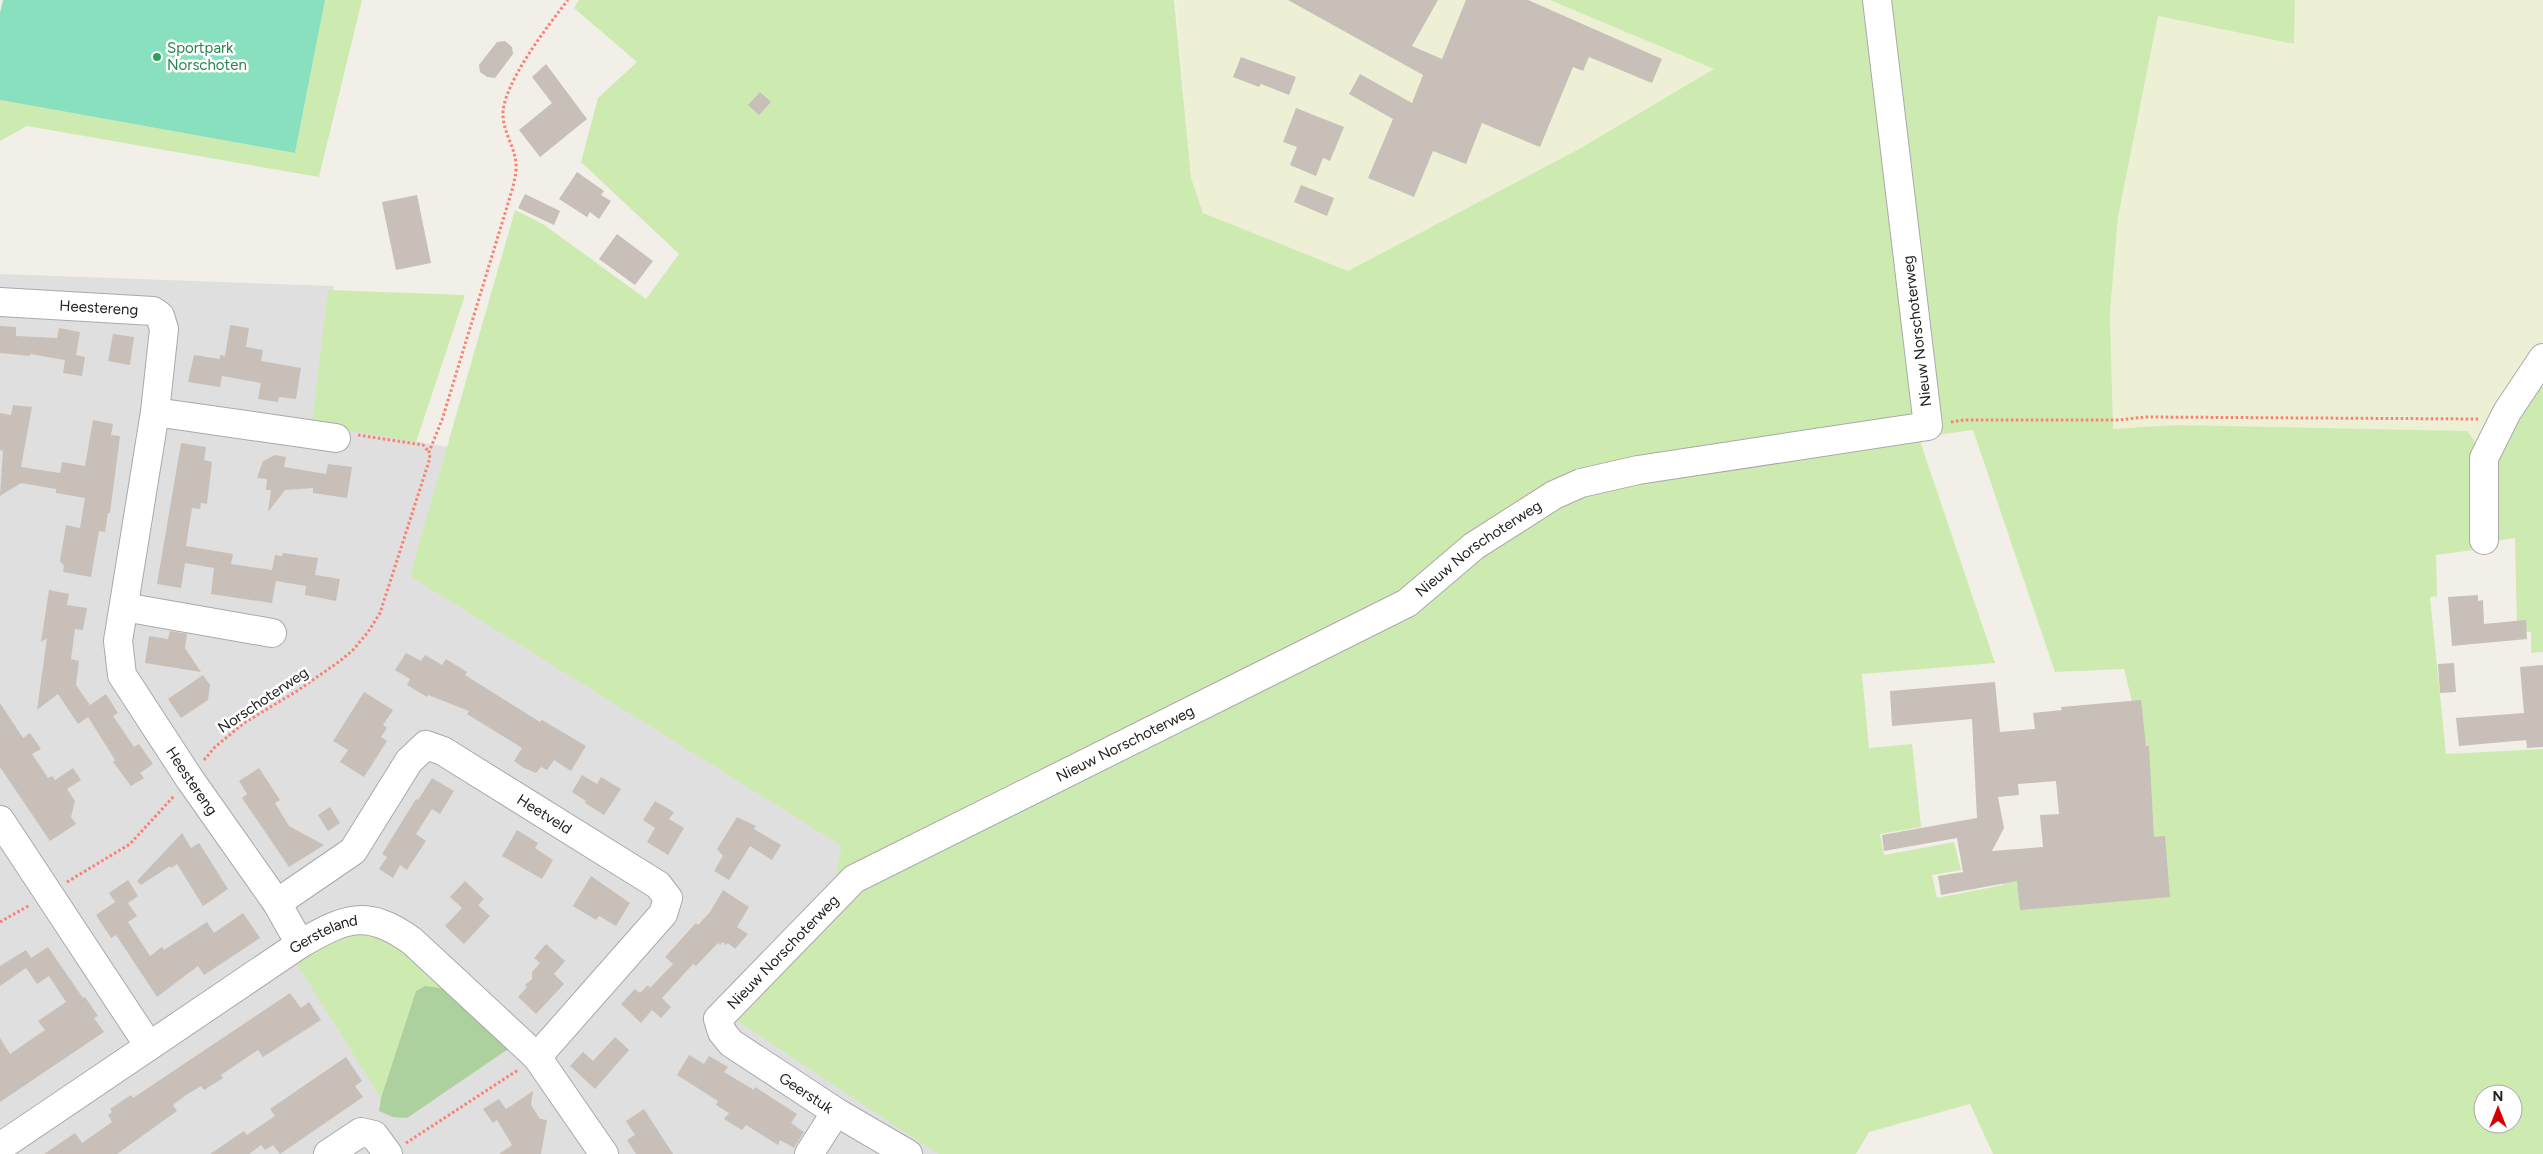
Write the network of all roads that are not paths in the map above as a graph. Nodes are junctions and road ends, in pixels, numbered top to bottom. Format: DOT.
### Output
graph roads {
  1 [pos="1877,0"];
  2 [pos="0,302"];
  3 [pos="2543,358"];
  4 [pos="155,412"];
  5 [pos="336,438"];
  6 [pos="2484,540"];
  7 [pos="124,607"];
  8 [pos="272,634"];
  9 [pos="0,820"];
  10 [pos="277,903"];
  11 [pos="300,944"];
  12 [pos="718,1019"];
  13 [pos="149,1046"];
  14 [pos="537,1057"];
  15 [pos="836,1112"];
  16 [pos="0,1147"];
  17 [pos="396,1149"];
  18 [pos="328,1154"];
  19 [pos="604,1154"];
  20 [pos="808,1154"];
  21 [pos="908,1154"];
  1 -- 12 [label="street, Nieuw Norschoterweg"];
  2 -- 4 [label="street, Heestereng"];
  3 -- 6 [label="street"];
  4 -- 5 [label="street"];
  4 -- 7 [label="street, Heestereng"];
  7 -- 8 [label="street"];
  7 -- 10 [label="street, Heestereng"];
  9 -- 13 [label="street"];
  10 -- 11 [label="street, Heestereng"];
  10 -- 14 [label="street, Heetveld"];
  11 -- 13 [label="street, Gersteland"];
  11 -- 14 [label="street, Gersteland"];
  12 -- 15 [label="street, Geerstuk"];
  13 -- 16 [label="street, Gersteland"];
  14 -- 19 [label="street, Gersteland"];
  15 -- 20 [label="street"];
  15 -- 21 [label="street, Geerstuk"];
  17 -- 18 [label="street"];
}
